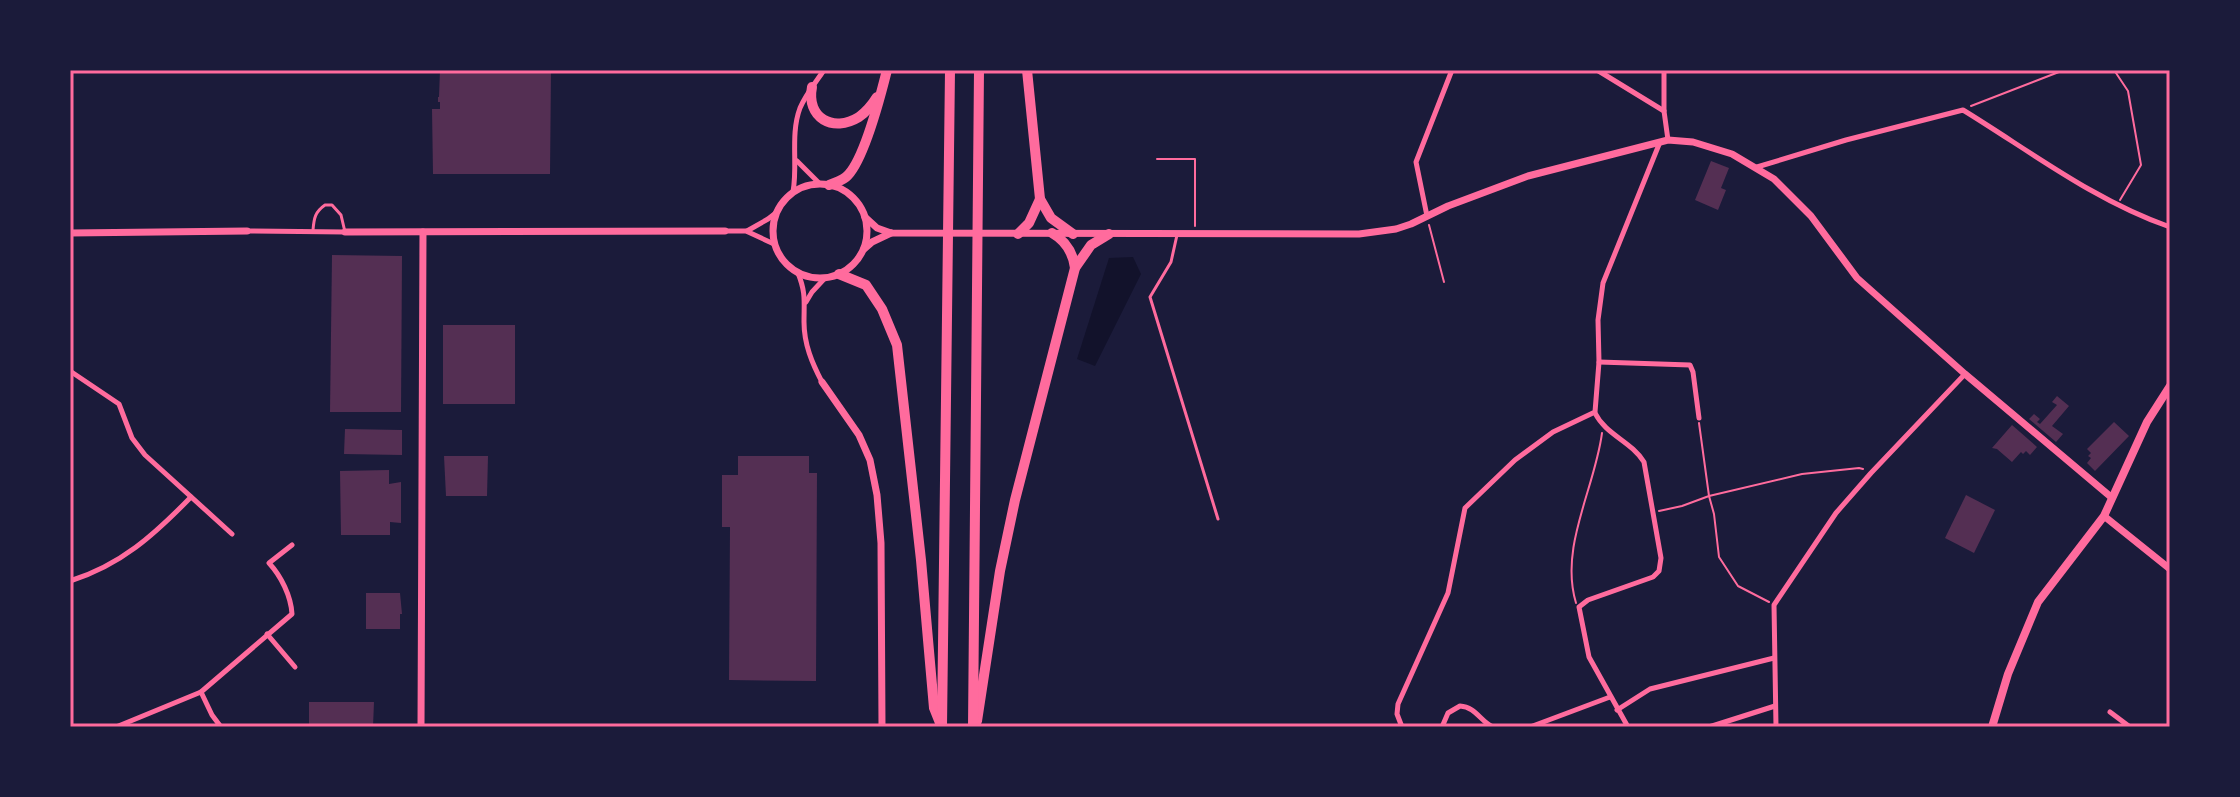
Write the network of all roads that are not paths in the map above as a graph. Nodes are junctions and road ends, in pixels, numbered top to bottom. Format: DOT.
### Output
graph roads {
  1 [pos="824,70"];
  2 [pos="887,70"];
  3 [pos="950,70"];
  4 [pos="979,70"];
  5 [pos="1027,70"];
  6 [pos="1452,70"];
  7 [pos="1597,70"];
  8 [pos="1664,70"];
  9 [pos="812,87"];
  10 [pos="881,93"];
  11 [pos="1664,111"];
  12 [pos="1664,141"];
  13 [pos="796,160"];
  14 [pos="1757,167"];
  15 [pos="825,184"];
  16 [pos="793,192"];
  17 [pos="1040,199"];
  18 [pos="777,212"];
  19 [pos="865,217"];
  20 [pos="1427,217"];
  21 [pos="2170,227"];
  22 [pos="247,231"];
  23 [pos="725,231"];
  24 [pos="746,231"];
  25 [pos="313,232"];
  26 [pos="345,232"];
  27 [pos="423,232"];
  28 [pos="70,233"];
  29 [pos="891,233"];
  30 [pos="1052,233"];
  31 [pos="1018,234"];
  32 [pos="1073,234"];
  33 [pos="1109,234"];
  34 [pos="1177,235"];
  35 [pos="774,244"];
  36 [pos="862,251"];
  37 [pos="1075,268"];
  38 [pos="798,273"];
  39 [pos="839,274"];
  40 [pos="825,278"];
  41 [pos="806,303"];
  42 [pos="1599,362"];
  43 [pos="70,371"];
  44 [pos="1965,374"];
  45 [pos="822,382"];
  46 [pos="2170,386"];
  47 [pos="1595,412"];
  48 [pos="1699,418"];
  49 [pos="191,497"];
  50 [pos="2111,497"];
  51 [pos="2104,516"];
  52 [pos="1218,519"];
  53 [pos="232,534"];
  54 [pos="292,545"];
  55 [pos="2170,569"];
  56 [pos="70,581"];
  57 [pos="267,634"];
  58 [pos="1774,658"];
  59 [pos="295,667"];
  60 [pos="201,692"];
  61 [pos="1610,697"];
  62 [pos="1775,706"];
  63 [pos="1617,710"];
  64 [pos="2110,712"];
  65 [pos="116,727"];
  66 [pos="221,727"];
  67 [pos="421,727"];
  68 [pos="882,727"];
  69 [pos="942,727"];
  70 [pos="974,727"];
  71 [pos="1402,727"];
  72 [pos="1442,727"];
  73 [pos="1493,727"];
  74 [pos="1530,727"];
  75 [pos="1628,727"];
  76 [pos="1709,727"];
  77 [pos="1776,727"];
  78 [pos="1992,727"];
  79 [pos="2130,727"];
  1 -- 9 [label="street"];
  2 -- 10 [label="highway"];
  3 -- 69 [label="highway"];
  4 -- 70 [label="highway"];
  5 -- 17 [label="highway"];
  6 -- 20 [label="street"];
  7 -- 11 [label="street"];
  8 -- 11 [label="street"];
  9 -- 10 [label="highway"];
  9 -- 13 [label="street"];
  10 -- 15 [label="highway"];
  11 -- 12 [label="street"];
  12 -- 14 [label="street"];
  12 -- 20 [label="street"];
  12 -- 42 [label="street"];
  13 -- 15 [label="street"];
  13 -- 16 [label="street"];
  14 -- 21 [label="street"];
  14 -- 44 [label="street"];
  15 -- 16 [label="street"];
  15 -- 19 [label="street"];
  16 -- 18 [label="street"];
  17 -- 31 [label="highway"];
  17 -- 32 [label="highway"];
  18 -- 24 [label="street"];
  18 -- 35 [label="street"];
  19 -- 29 [label="street"];
  19 -- 36 [label="street"];
  20 -- 34 [label="street"];
  22 -- 25 [label="street"];
  22 -- 28 [label="street"];
  23 -- 24 [label="street"];
  23 -- 27 [label="street"];
  24 -- 35 [label="street"];
  25 -- 26 [label="street"];
  25 -- 26 [label="lane"];
  26 -- 27 [label="street"];
  27 -- 67 [label="street"];
  29 -- 31 [label="street"];
  29 -- 36 [label="street"];
  30 -- 31 [label="street"];
  30 -- 32 [label="street"];
  30 -- 37 [label="highway"];
  32 -- 33 [label="street"];
  33 -- 34 [label="street"];
  33 -- 37 [label="highway"];
  34 -- 52 [label="lane"];
  35 -- 38 [label="street"];
  36 -- 39 [label="street"];
  37 -- 70 [label="highway"];
  38 -- 40 [label="street"];
  38 -- 41 [label="street"];
  39 -- 40 [label="street"];
  39 -- 69 [label="highway"];
  40 -- 41 [label="street"];
  41 -- 45 [label="street"];
  42 -- 47 [label="street"];
  42 -- 48 [label="street"];
  43 -- 49 [label="street"];
  44 -- 50 [label="street"];
  44 -- 58 [label="street"];
  45 -- 68 [label="street"];
  46 -- 50 [label="main road"];
  47 -- 61 [label="street"];
  47 -- 71 [label="street"];
  49 -- 53 [label="street"];
  49 -- 56 [label="street"];
  50 -- 51 [label="main road"];
  51 -- 55 [label="street"];
  51 -- 78 [label="main road"];
  54 -- 57 [label="street"];
  57 -- 59 [label="street"];
  57 -- 60 [label="street"];
  58 -- 62 [label="street"];
  58 -- 63 [label="street"];
  60 -- 65 [label="street"];
  60 -- 66 [label="street"];
  61 -- 63 [label="street"];
  61 -- 74 [label="street"];
  62 -- 76 [label="street"];
  62 -- 77 [label="street"];
  63 -- 75 [label="street"];
  64 -- 79 [label="street"];
  72 -- 73 [label="street"];
}
